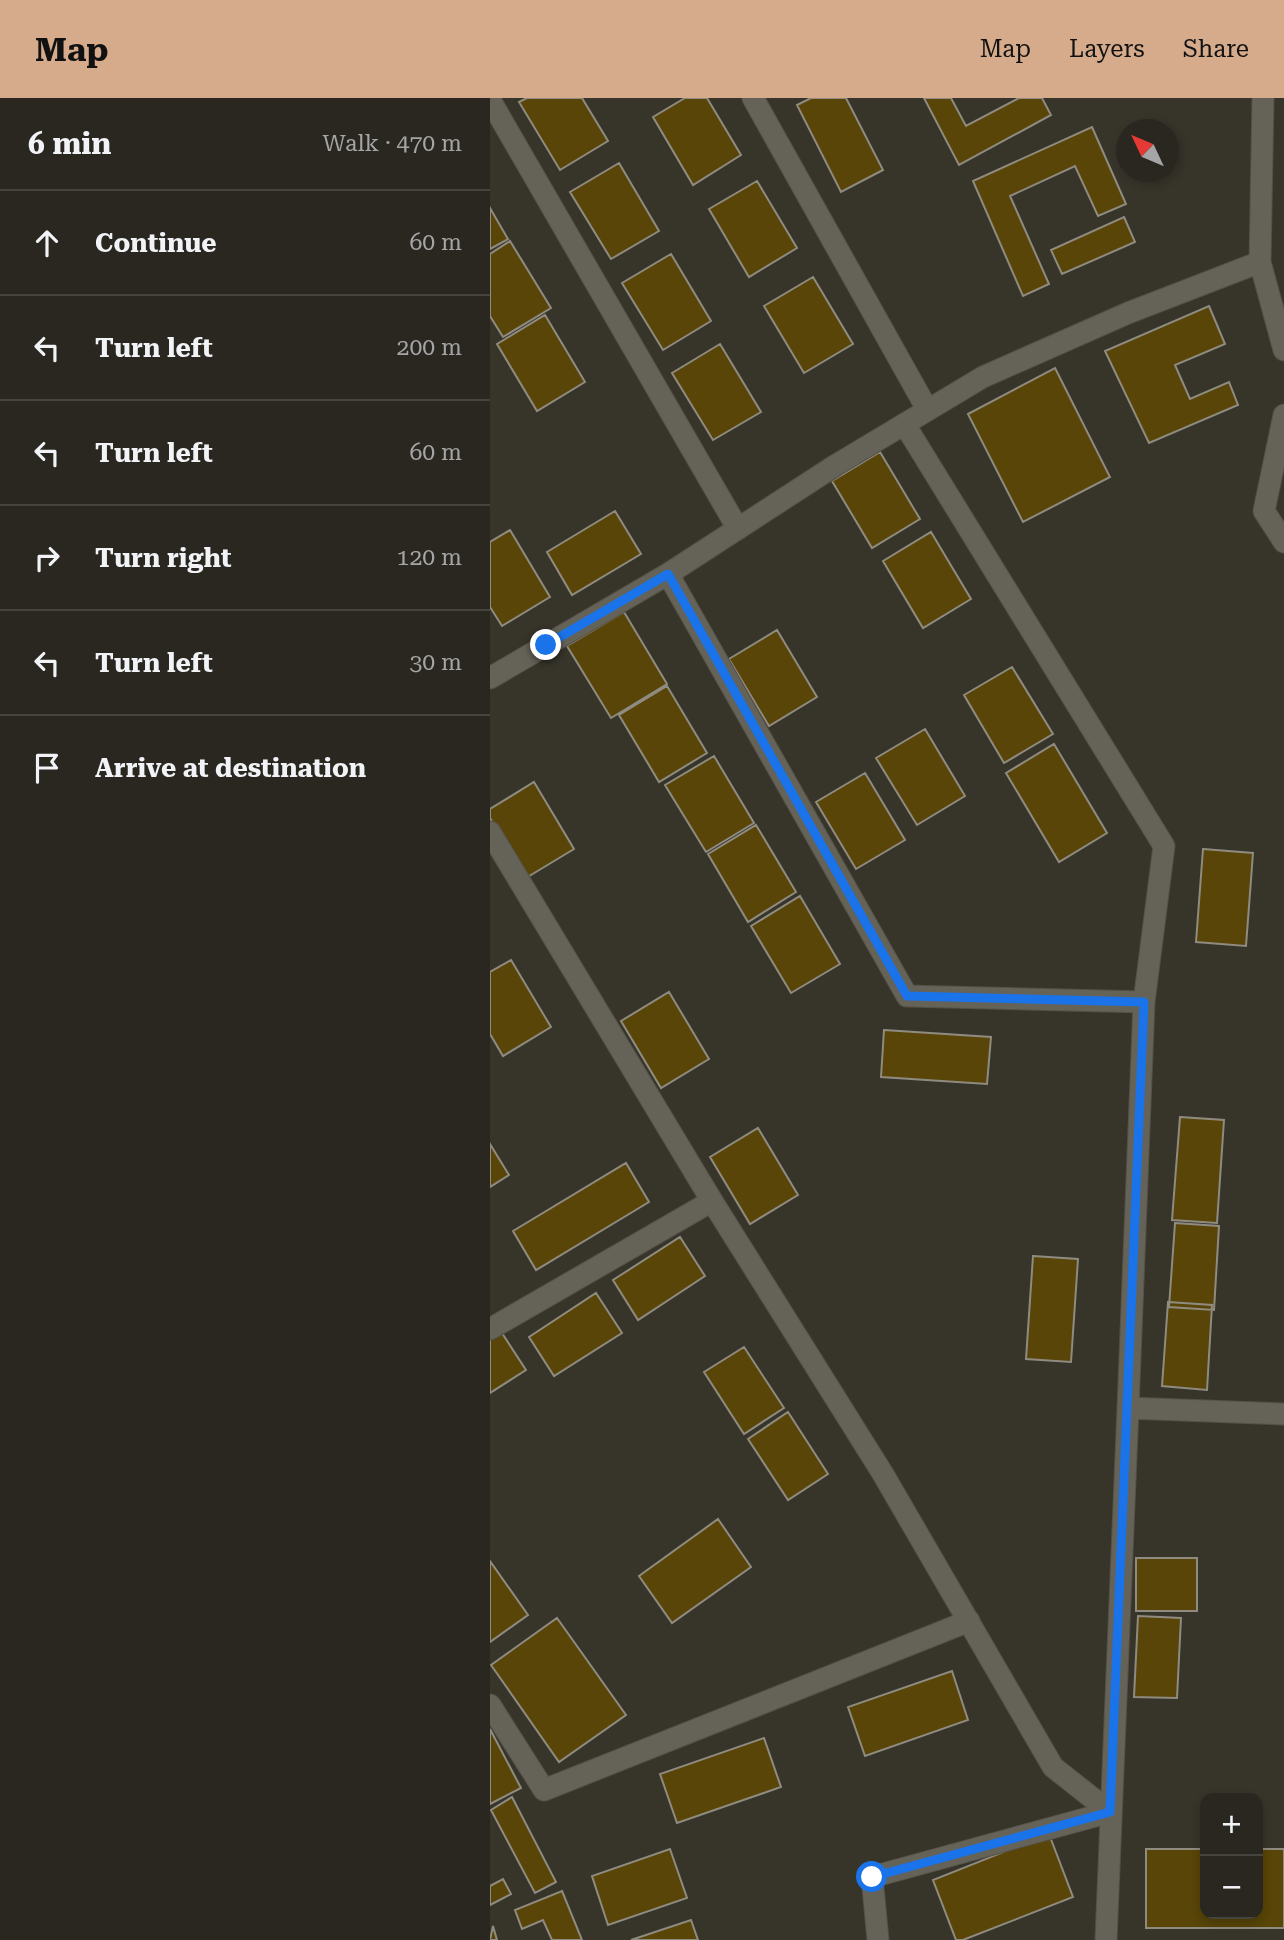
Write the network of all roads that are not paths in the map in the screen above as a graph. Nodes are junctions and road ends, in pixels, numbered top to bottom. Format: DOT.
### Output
graph roads {
  1 [pos="753,98"];
  2 [pos="1263,98"];
  3 [pos="490,100"];
  4 [pos="1260,262"];
  5 [pos="1284,350"];
  6 [pos="927,409"];
  7 [pos="1284,415"];
  8 [pos="905,425"];
  9 [pos="737,529"];
  10 [pos="1284,542"];
  11 [pos="668,574"];
  12 [pos="490,678"];
  13 [pos="490,832"];
  14 [pos="1144,1002"];
  15 [pos="712,1201"];
  16 [pos="490,1329"];
  17 [pos="1128,1408"];
  18 [pos="1284,1414"];
  19 [pos="969,1621"];
  20 [pos="490,1705"];
  21 [pos="1110,1812"];
  22 [pos="878,1940"];
  23 [pos="1106,1940"];
  1 -- 6 [label="street"];
  2 -- 4 [label="street"];
  3 -- 9 [label="street"];
  4 -- 5 [label="street"];
  4 -- 6 [label="street"];
  6 -- 8 [label="street"];
  7 -- 10 [label="street"];
  8 -- 9 [label="street"];
  8 -- 14 [label="street"];
  9 -- 11 [label="street"];
  11 -- 12 [label="street"];
  11 -- 14 [label="street"];
  13 -- 15 [label="street"];
  14 -- 17 [label="street"];
  15 -- 16 [label="street"];
  15 -- 19 [label="street"];
  17 -- 18 [label="street"];
  17 -- 21 [label="street"];
  19 -- 20 [label="street"];
  19 -- 21 [label="street"];
  21 -- 22 [label="street"];
  21 -- 23 [label="street"];
}
